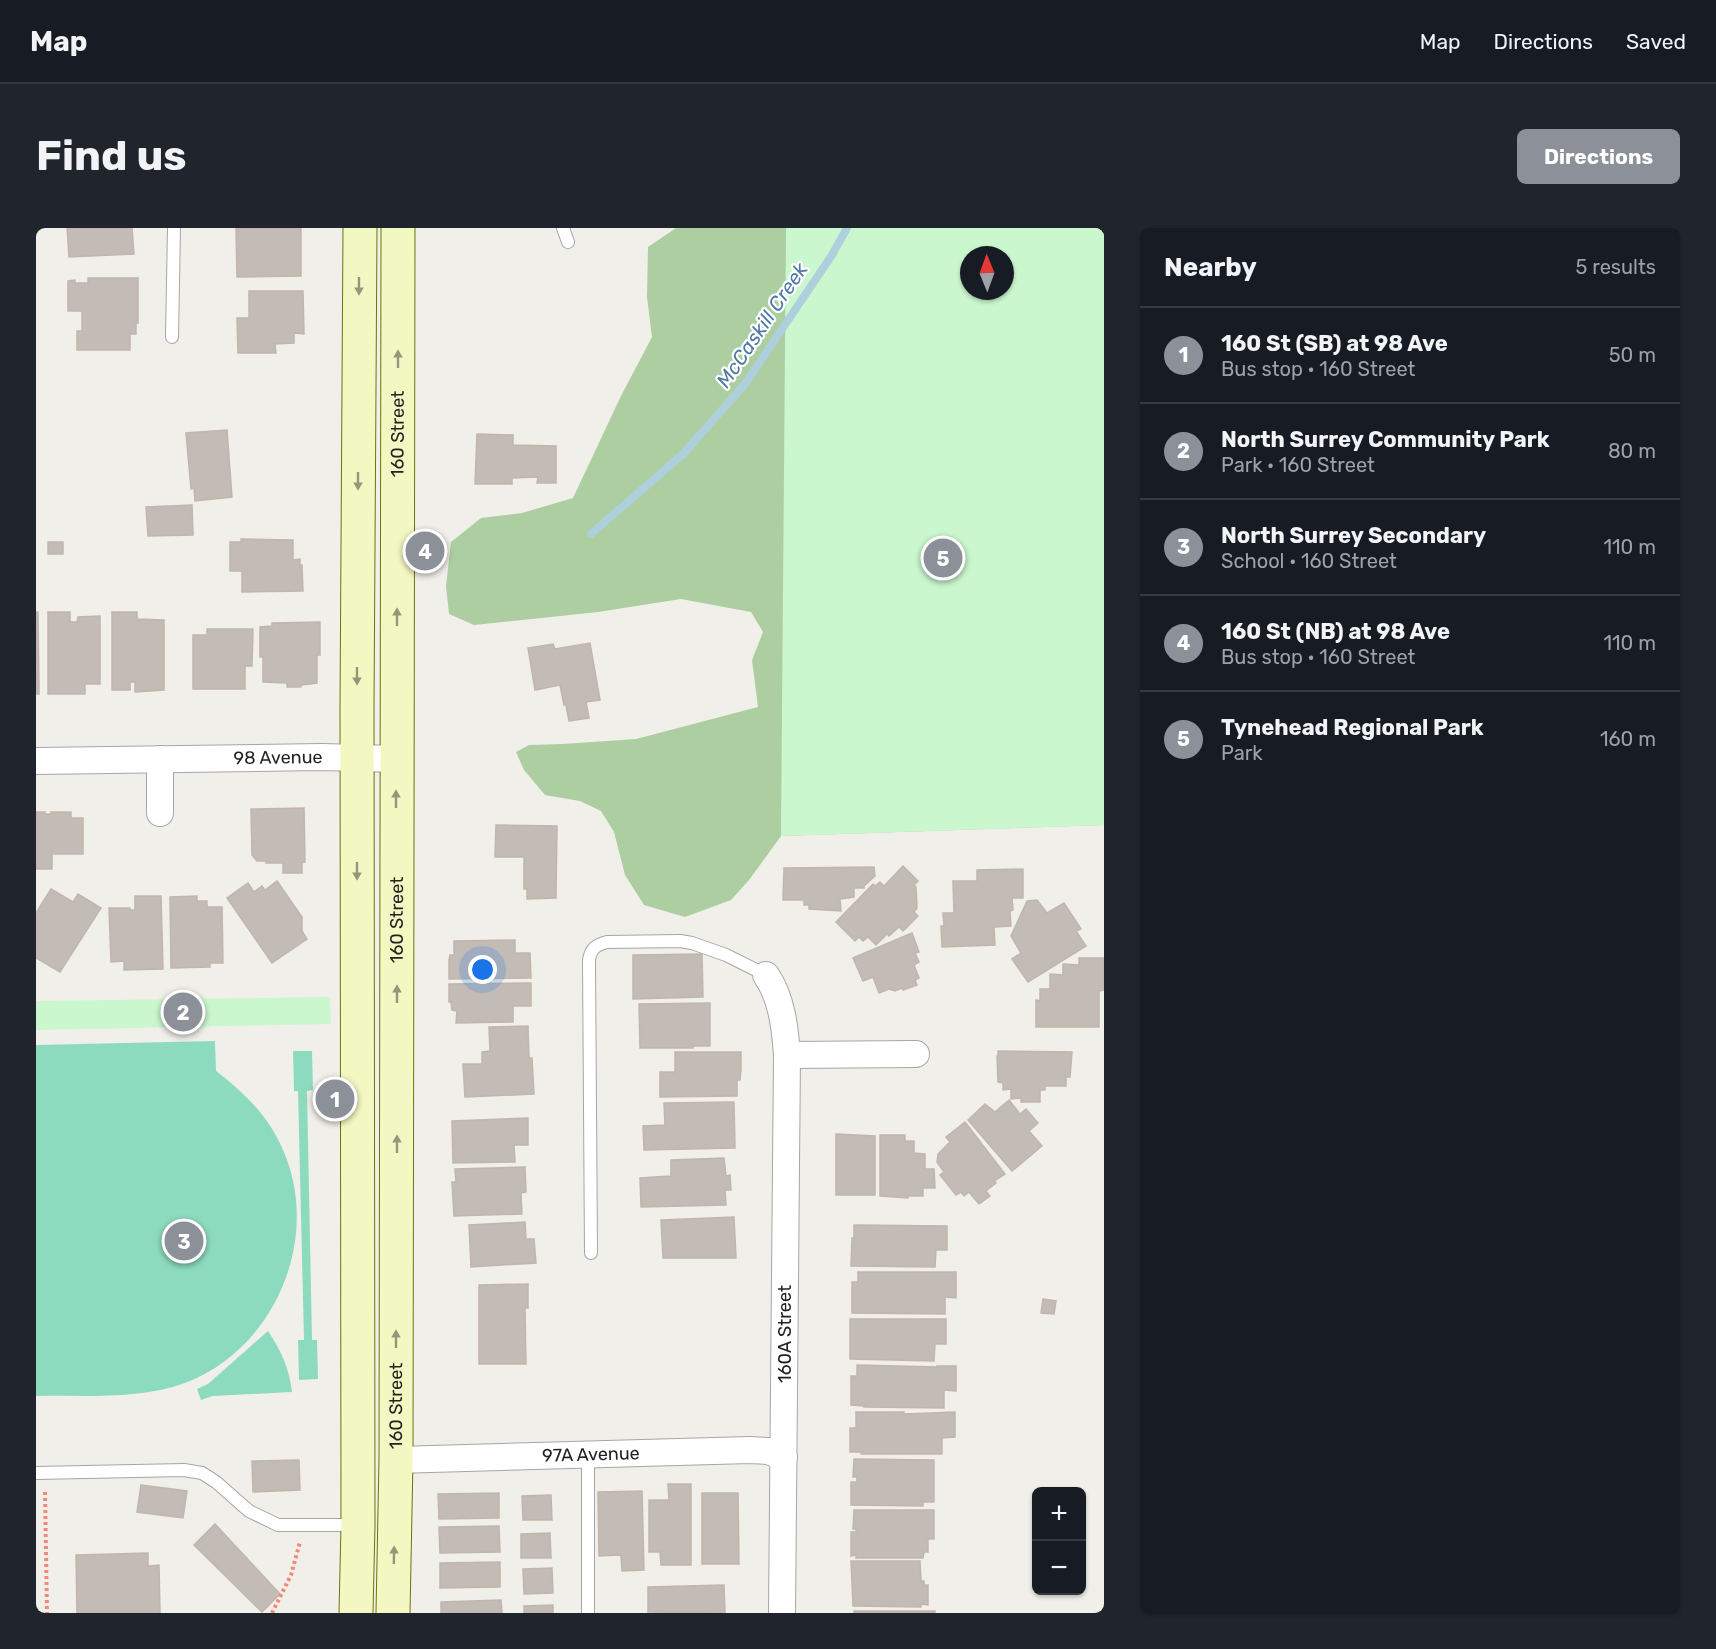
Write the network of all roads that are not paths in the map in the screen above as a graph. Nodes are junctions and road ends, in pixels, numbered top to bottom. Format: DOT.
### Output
graph roads {
  1 [pos="174,228"];
  2 [pos="360,228"];
  3 [pos="398,228"];
  4 [pos="563,228"];
  5 [pos="568,242"];
  6 [pos="172,337"];
  7 [pos="357,758"];
  8 [pos="160,759"];
  9 [pos="396,759"];
  10 [pos="36,761"];
  11 [pos="160,813"];
  12 [pos="766,975"];
  13 [pos="916,1054"];
  14 [pos="787,1055"];
  15 [pos="591,1253"];
  16 [pos="588,1453"];
  17 [pos="784,1457"];
  18 [pos="396,1460"];
  19 [pos="41,1473"];
  20 [pos="358,1525"];
  21 [pos="356,1613"];
  22 [pos="393,1613"];
  23 [pos="588,1613"];
  24 [pos="782,1613"];
  1 -- 6 [label="lane"];
  2 -- 7 [label="main road, one-way"];
  9 -- 3 [label="main road, 160 Street, one-way"];
  4 -- 5 [label="lane"];
  7 -- 8 [label="street, 98 Avenue"];
  7 -- 9 [label="street, 98 Avenue"];
  7 -- 20 [label="main road, one-way"];
  8 -- 10 [label="street, 98 Avenue"];
  8 -- 11 [label="street"];
  18 -- 9 [label="main road, 160 Street, one-way"];
  12 -- 14 [label="street, 160A Street"];
  12 -- 15 [label="lane"];
  13 -- 14 [label="street"];
  14 -- 17 [label="street, 160A Street"];
  16 -- 17 [label="street, 97A Avenue"];
  16 -- 18 [label="street, 97A Avenue"];
  16 -- 23 [label="lane"];
  17 -- 24 [label="street, 160A Street"];
  22 -- 18 [label="main road, 160 Street, one-way"];
  19 -- 20 [label="lane"];
  20 -- 21 [label="main road"];
}
